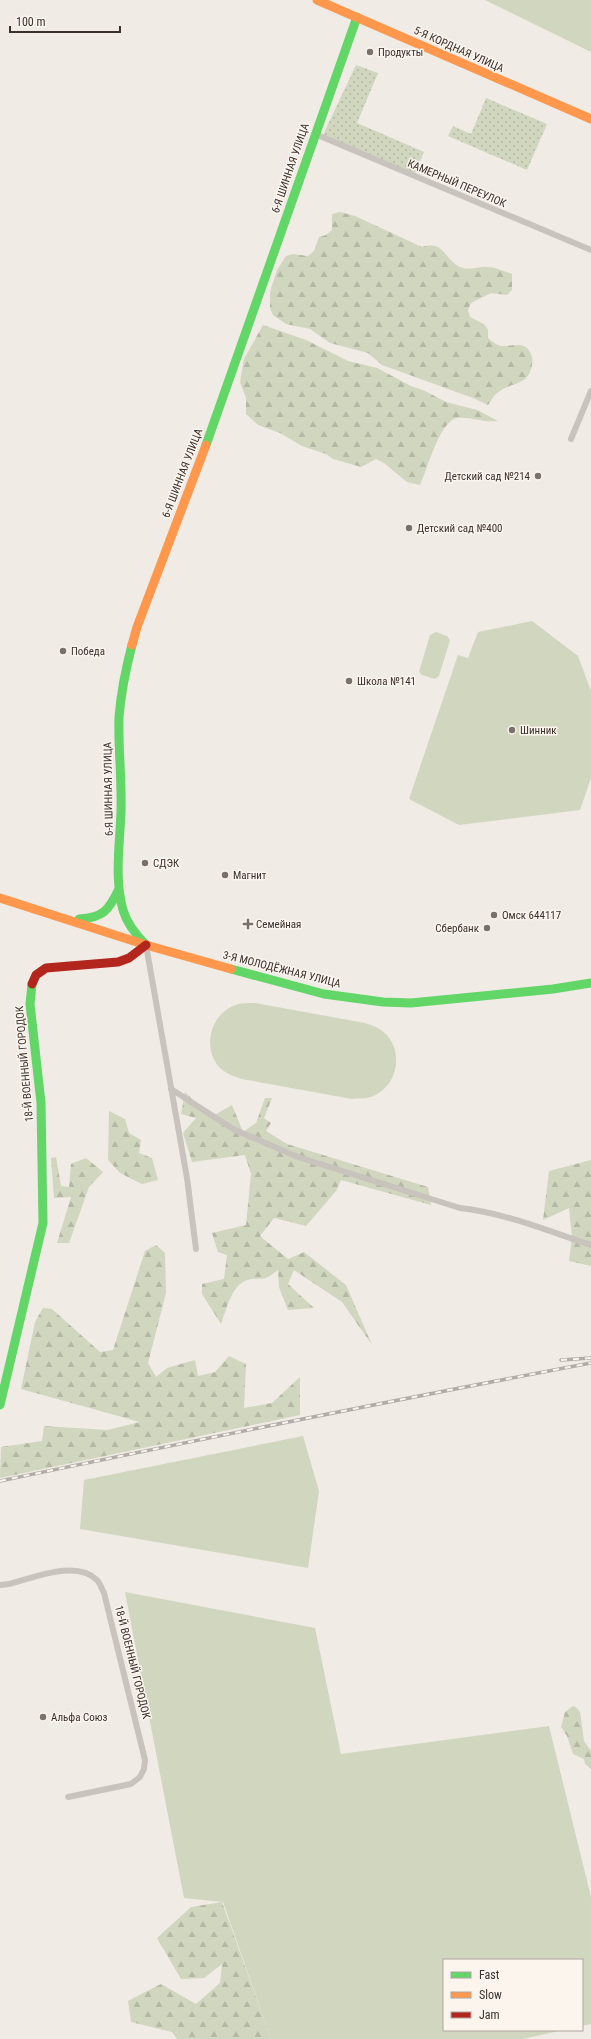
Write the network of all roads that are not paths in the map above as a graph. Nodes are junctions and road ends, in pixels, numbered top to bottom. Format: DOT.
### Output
graph roads {
  1 [pos="317,0"];
  2 [pos="357,17"];
  3 [pos="591,119"];
  4 [pos="315,134"];
  5 [pos="591,250"];
  6 [pos="591,391"];
  7 [pos="571,439"];
  8 [pos="119,889"];
  9 [pos="0,898"];
  10 [pos="72,920"];
  11 [pos="146,945"];
  12 [pos="591,983"];
  13 [pos="171,1089"];
  14 [pos="591,1245"];
  15 [pos="196,1249"];
  16 [pos="0,1405"];
  17 [pos="0,1585"];
  18 [pos="68,1797"];
  1 -- 2 [label="main road, 5-Я КОРДНАЯ УЛИЦА"];
  2 -- 3 [label="main road, 5-Я КОРДНАЯ УЛИЦА"];
  2 -- 4 [label="main road, 6-Я ШИННАЯ УЛИЦА"];
  4 -- 5 [label="street, КАМЕРНЫЙ ПЕРЕУЛОК"];
  4 -- 8 [label="main road, 6-Я ШИННАЯ УЛИЦА"];
  6 -- 7 [label="street"];
  8 -- 10 [label="main road"];
  8 -- 11 [label="main road, 6-Я ШИННАЯ УЛИЦА"];
  9 -- 10 [label="main road, 3-Я МОЛОДЁЖНАЯ УЛИЦА"];
  10 -- 11 [label="main road, 3-Я МОЛОДЁЖНАЯ УЛИЦА"];
  11 -- 12 [label="main road, 3-Я МОЛОДЁЖНАЯ УЛИЦА"];
  11 -- 13 [label="street"];
  11 -- 16 [label="main road, 18-Й ВОЕННЫЙ ГОРОДОК"];
  13 -- 14 [label="street"];
  13 -- 15 [label="street"];
  17 -- 18 [label="street, 18-Й ВОЕННЫЙ ГОРОДОК"];
}
